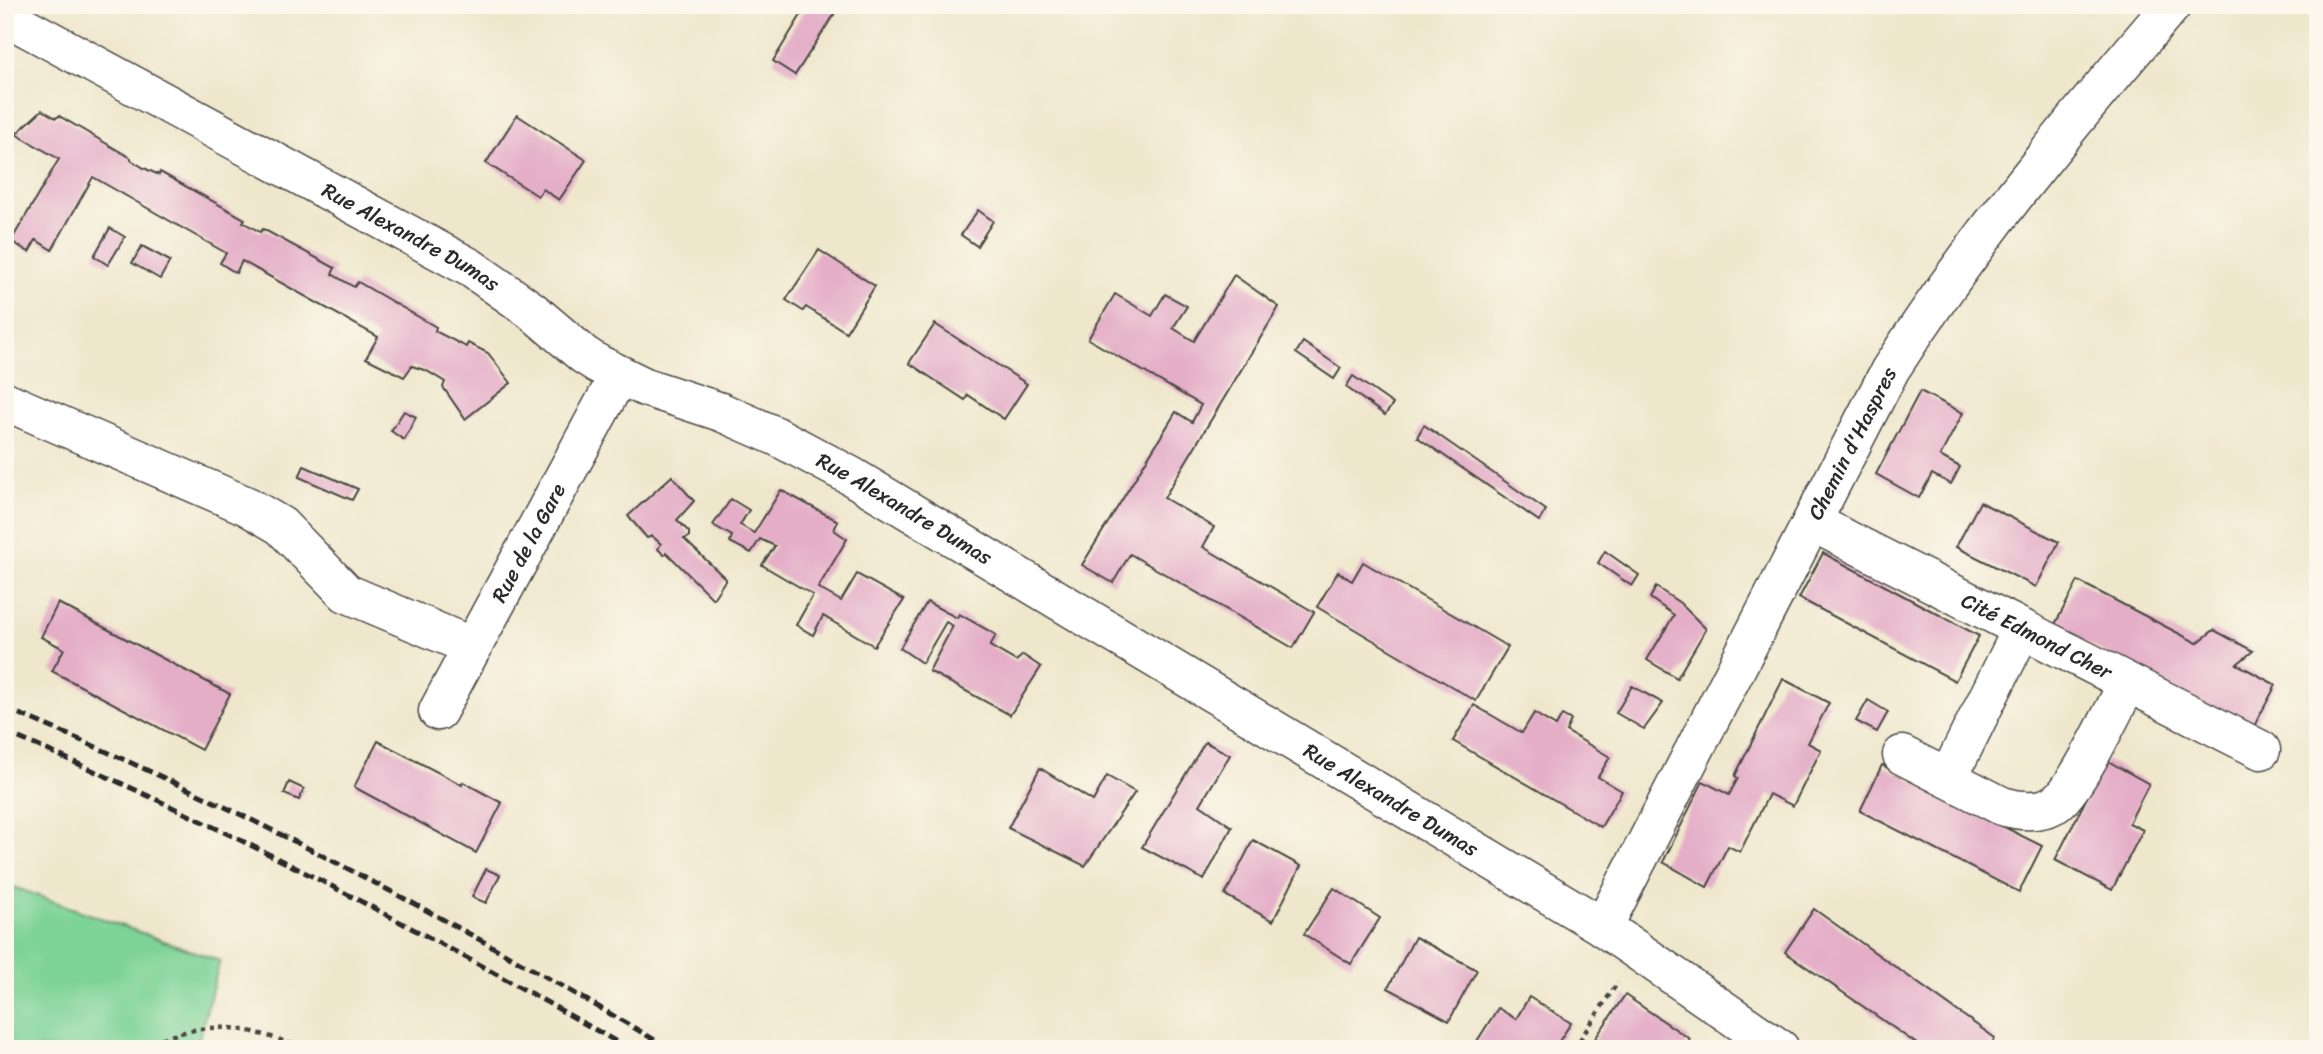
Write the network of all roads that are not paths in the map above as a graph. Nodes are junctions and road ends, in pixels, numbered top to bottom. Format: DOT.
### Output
graph roads {
  1 [pos="2172,5"];
  2 [pos="5,16"];
  3 [pos="619,375"];
  4 [pos="5,401"];
  5 [pos="1812,522"];
  6 [pos="2022,629"];
  7 [pos="473,647"];
  8 [pos="2128,683"];
  9 [pos="438,711"];
  10 [pos="2261,750"];
  11 [pos="1902,755"];
  12 [pos="1948,778"];
  13 [pos="1603,927"];
  14 [pos="1780,1049"];
  1 -- 5 [label="street, Chemin d'Haspres"];
  2 -- 3 [label="street, Rue Alexandre Dumas"];
  3 -- 7 [label="street, Rue de la Gare"];
  3 -- 13 [label="street, Rue Alexandre Dumas"];
  4 -- 7 [label="street"];
  5 -- 6 [label="street, Cité Edmond Cher"];
  5 -- 13 [label="street, Chemin d'Haspres"];
  6 -- 8 [label="street, Cité Edmond Cher"];
  6 -- 12 [label="street"];
  7 -- 9 [label="street, Rue de la Gare"];
  8 -- 10 [label="street, Cité Edmond Cher"];
  8 -- 12 [label="street"];
  11 -- 12 [label="street"];
  13 -- 14 [label="street, Rue Alexandre Dumas"];
}
